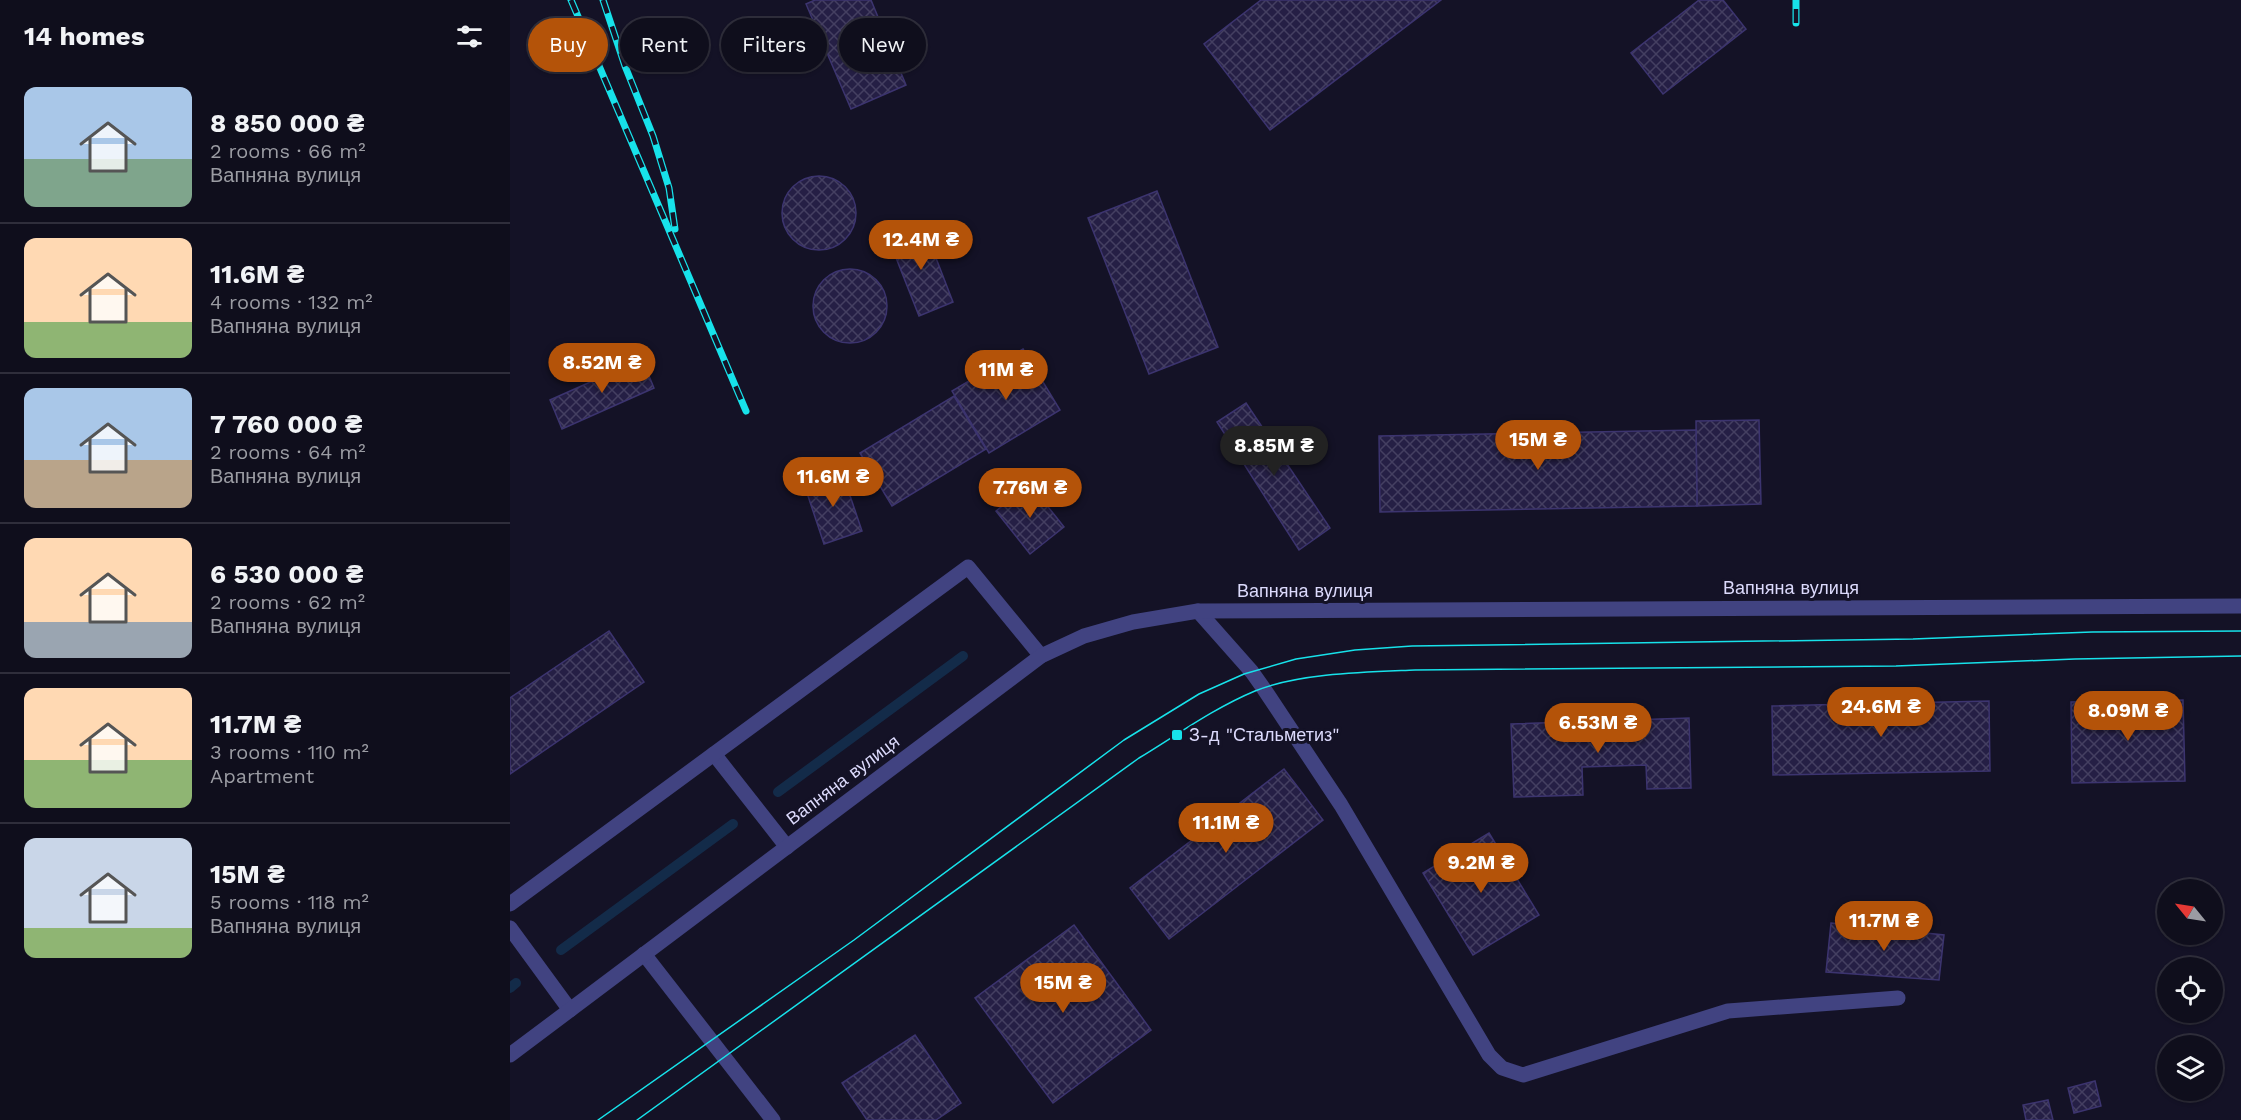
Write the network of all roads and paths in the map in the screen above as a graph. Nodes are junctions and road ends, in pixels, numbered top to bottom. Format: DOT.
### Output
graph roads {
  1 [pos="2241,606"];
  2 [pos="1198,611"];
  3 [pos="1041,656"];
  4 [pos="714,754"];
  5 [pos="787,847"];
  6 [pos="510,904"];
  7 [pos="510,928"];
  8 [pos="510,947"];
  9 [pos="526,950"];
  10 [pos="644,954"];
  11 [pos="1898,998"];
  12 [pos="570,1010"];
  13 [pos="510,1055"];
  14 [pos="773,1120"];
  1 -- 2 [label="street, Вапняна вулиця"];
  2 -- 3 [label="street, Вапняна вулиця"];
  2 -- 11 [label="street"];
  3 -- 4 [label="street"];
  3 -- 5 [label="street, Вапняна вулиця"];
  4 -- 5 [label="street"];
  4 -- 6 [label="street"];
  5 -- 10 [label="street, Вапняна вулиця"];
  7 -- 9 [label="street"];
  8 -- 9 [label="street"];
  9 -- 12 [label="street"];
  10 -- 12 [label="street, Вапняна вулиця"];
  10 -- 14 [label="street"];
  12 -- 13 [label="street, Вапняна вулиця"];
}
